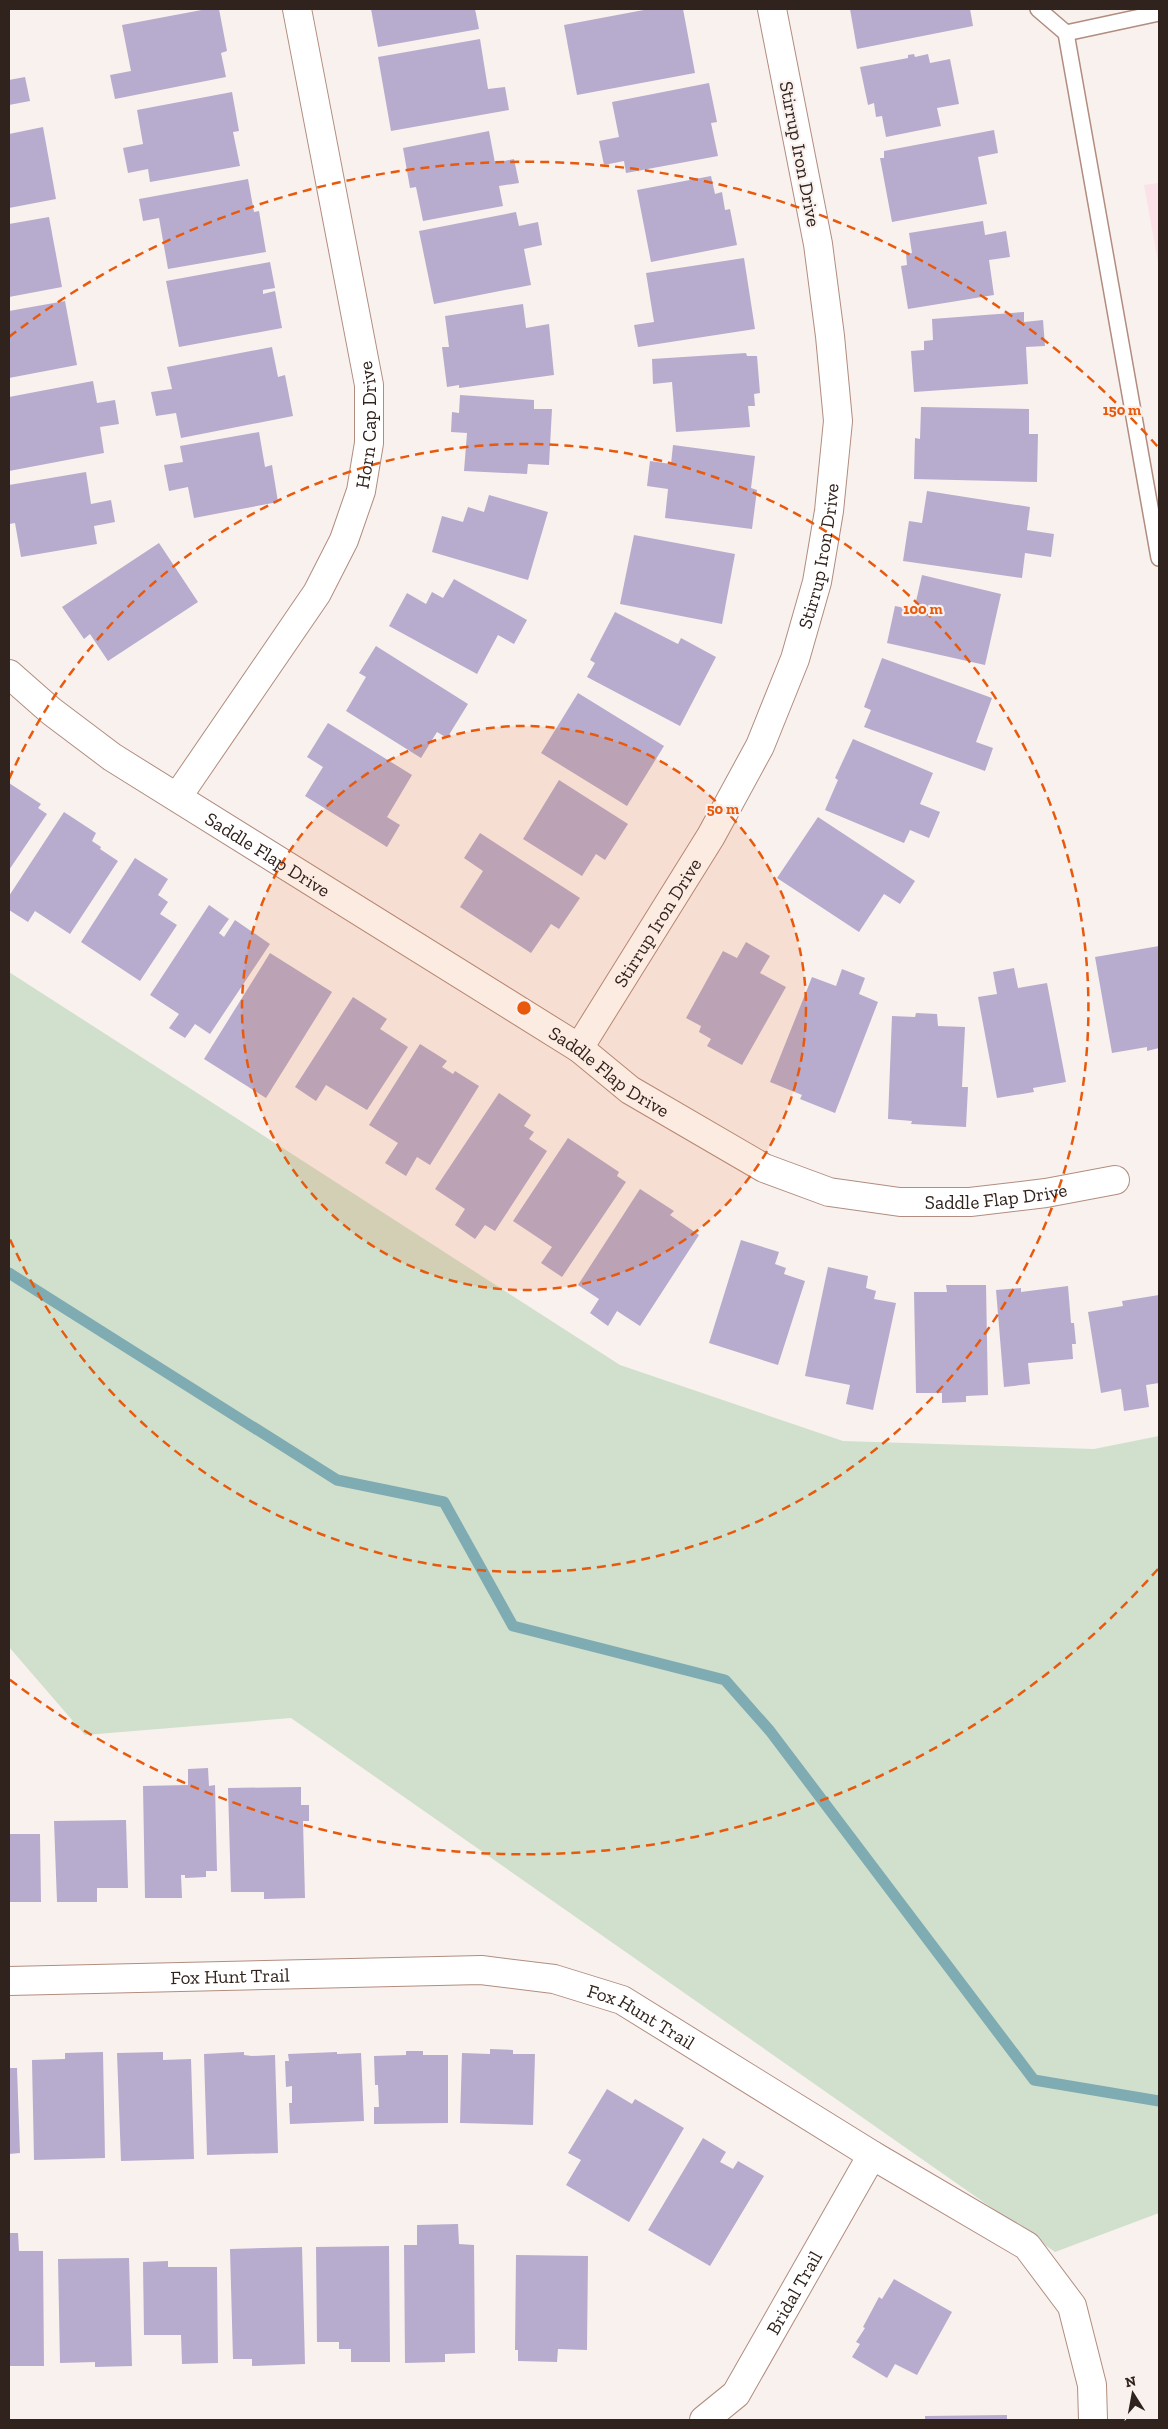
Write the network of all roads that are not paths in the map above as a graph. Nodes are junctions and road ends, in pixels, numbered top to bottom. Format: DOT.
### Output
graph roads {
  1 [pos="297,9"];
  2 [pos="772,9"];
  3 [pos="1038,9"];
  4 [pos="1159,13"];
  5 [pos="1066,33"];
  6 [pos="1159,558"];
  7 [pos="9,674"];
  8 [pos="178,796"];
  9 [pos="579,1048"];
  10 [pos="1115,1180"];
  11 [pos="9,1981"];
  12 [pos="872,2155"];
  13 [pos="704,2420"];
  14 [pos="1093,2420"];
  1 -- 8 [label="street, Horn Cap Drive"];
  2 -- 9 [label="street, Stirrup Iron Drive"];
  3 -- 5 [label="lane"];
  4 -- 5 [label="lane"];
  5 -- 6 [label="lane"];
  7 -- 8 [label="street, Saddle Flap Drive"];
  8 -- 9 [label="street, Saddle Flap Drive"];
  9 -- 10 [label="street, Saddle Flap Drive"];
  11 -- 12 [label="street, Fox Hunt Trail"];
  12 -- 13 [label="street, Bridal Trail"];
  12 -- 14 [label="street, Fox Hunt Trail"];
}
